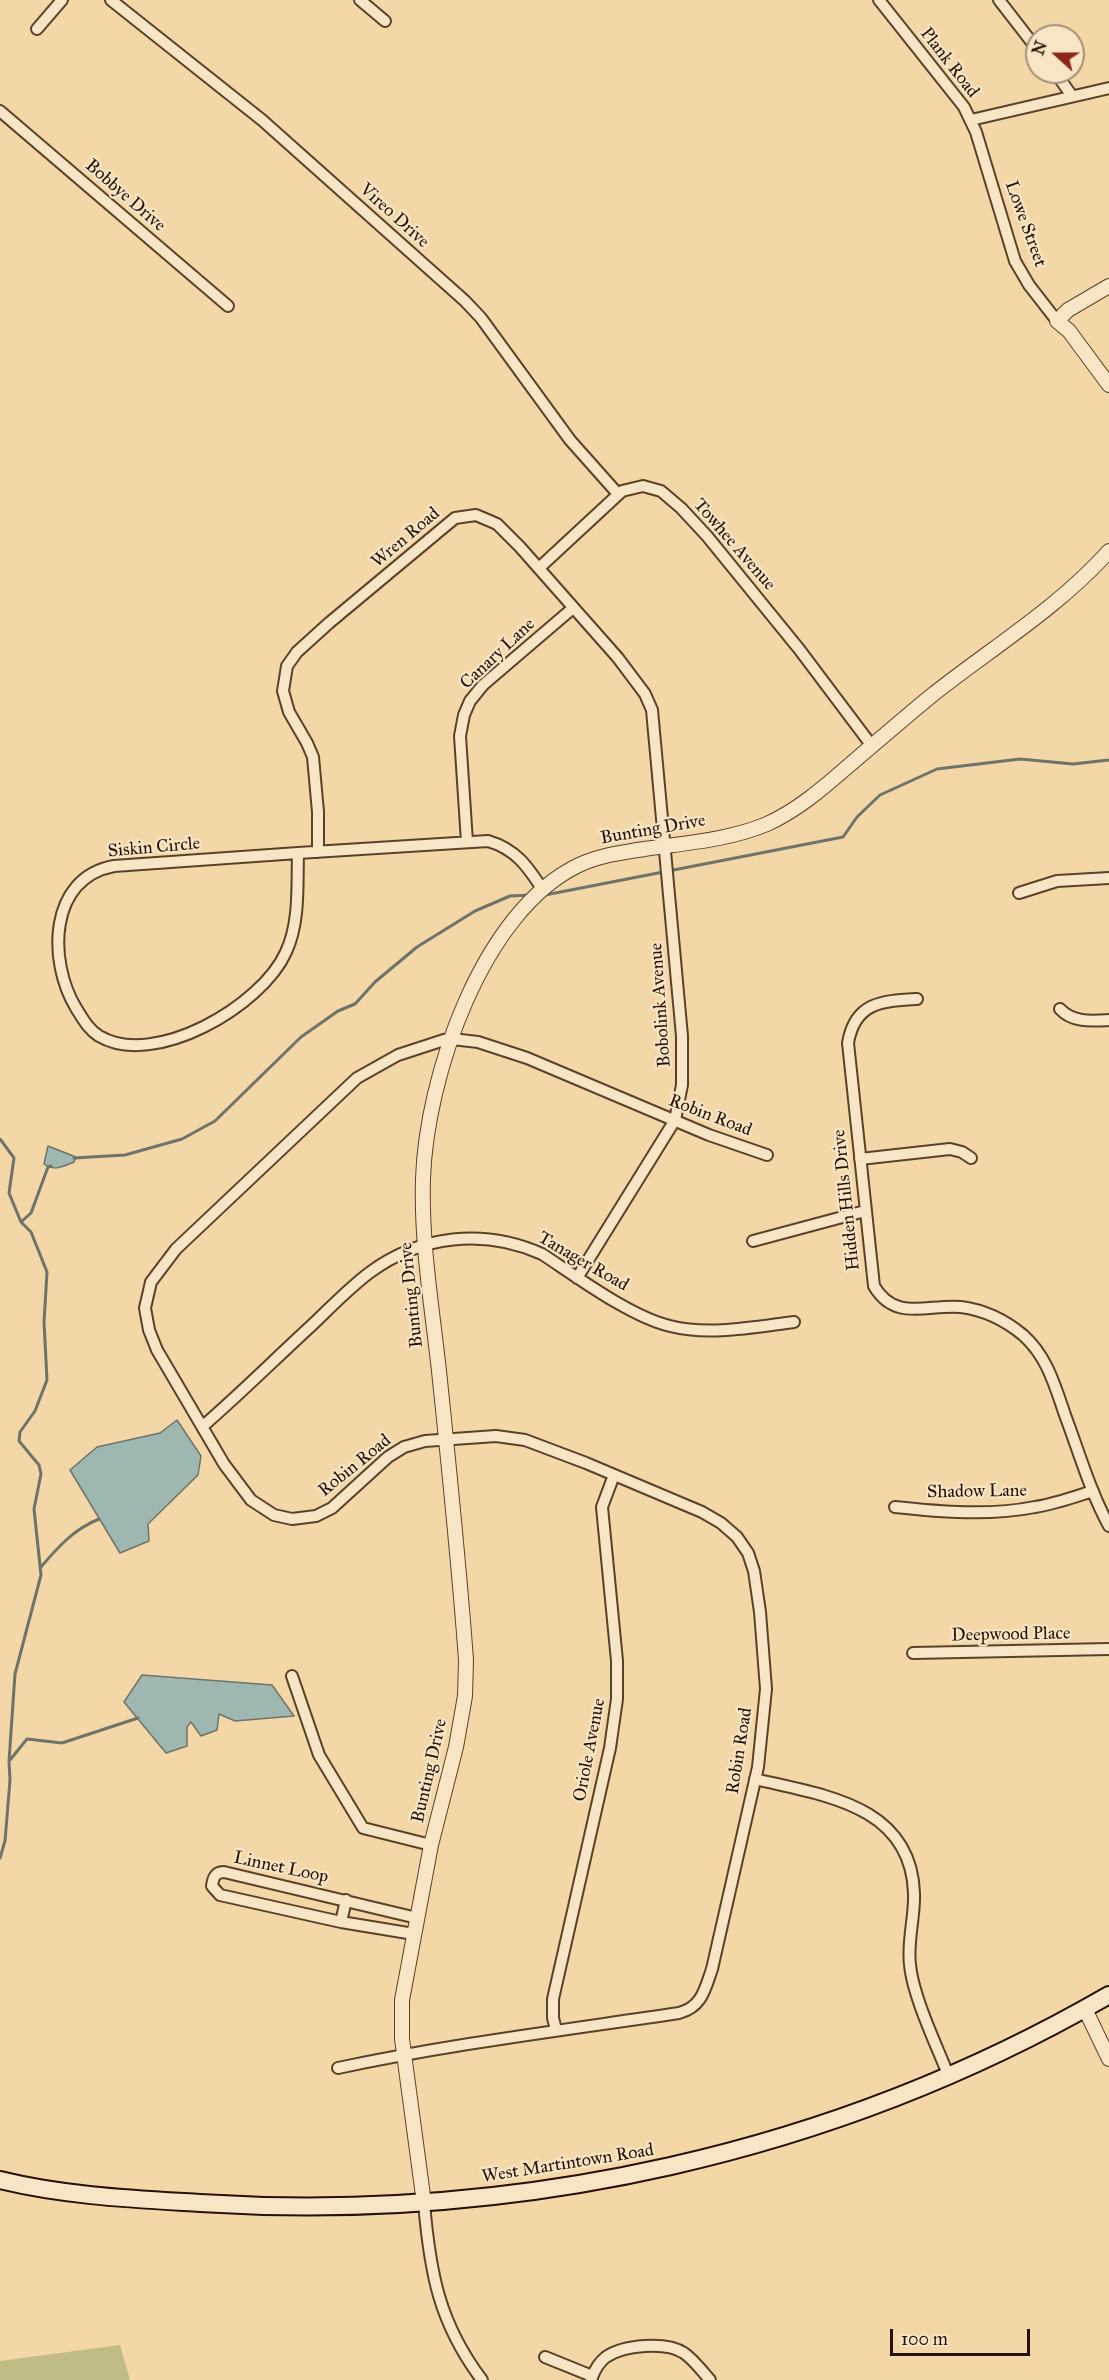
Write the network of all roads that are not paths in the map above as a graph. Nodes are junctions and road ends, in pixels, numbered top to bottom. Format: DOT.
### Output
graph roads {
  1 [pos="62,0"];
  2 [pos="111,0"];
  3 [pos="360,0"];
  4 [pos="879,0"];
  5 [pos="999,0"];
  6 [pos="385,21"];
  7 [pos="38,29"];
  8 [pos="1025,34"];
  9 [pos="1064,84"];
  10 [pos="1109,88"];
  11 [pos="1072,96"];
  12 [pos="0,111"];
  13 [pos="971,120"];
  14 [pos="1109,286"];
  15 [pos="228,306"];
  16 [pos="1058,321"];
  17 [pos="1109,385"];
  18 [pos="618,494"];
  19 [pos="1109,551"];
  20 [pos="539,568"];
  21 [pos="573,608"];
  22 [pos="872,746"];
  23 [pos="467,842"];
  24 [pos="664,846"];
  25 [pos="318,852"];
  26 [pos="298,853"];
  27 [pos="1109,878"];
  28 [pos="543,890"];
  29 [pos="1019,893"];
  30 [pos="916,999"];
  31 [pos="1060,1009"];
  32 [pos="1109,1020"];
  33 [pos="452,1039"];
  34 [pos="675,1120"];
  35 [pos="766,1155"];
  36 [pos="971,1158"];
  37 [pos="860,1159"];
  38 [pos="865,1211"];
  39 [pos="753,1241"];
  40 [pos="425,1246"];
  41 [pos="578,1278"];
  42 [pos="794,1322"];
  43 [pos="203,1426"];
  44 [pos="444,1439"];
  45 [pos="614,1475"];
  46 [pos="1093,1491"];
  47 [pos="895,1507"];
  48 [pos="1109,1526"];
  49 [pos="1109,1649"];
  50 [pos="913,1653"];
  51 [pos="292,1676"];
  52 [pos="755,1779"];
  53 [pos="431,1845"];
  54 [pos="346,1900"];
  55 [pos="417,1918"];
  56 [pos="341,1922"];
  57 [pos="414,1934"];
  58 [pos="1109,1995"];
  59 [pos="1085,2008"];
  60 [pos="556,2030"];
  61 [pos="403,2054"];
  62 [pos="1109,2059"];
  63 [pos="338,2068"];
  64 [pos="949,2077"];
  65 [pos="0,2180"];
  66 [pos="424,2203"];
  67 [pos="545,2357"];
  68 [pos="592,2378"];
  69 [pos="482,2380"];
  70 [pos="710,2380"];
  1 -- 7 [label="street"];
  2 -- 18 [label="street, Vireo Drive"];
  3 -- 6 [label="street"];
  4 -- 13 [label="street, Plank Road"];
  5 -- 8 [label="street"];
  9 -- 11 [label="street"];
  10 -- 11 [label="street, Plank Road"];
  11 -- 13 [label="street, Plank Road"];
  12 -- 15 [label="street, Bobbye Drive"];
  13 -- 16 [label="street, Lowe Street"];
  14 -- 16 [label="street"];
  16 -- 17 [label="street, Lowe Street"];
  18 -- 20 [label="street, Towhee Avenue"];
  18 -- 22 [label="street, Towhee Avenue"];
  19 -- 22 [label="street, Bunting Drive"];
  20 -- 21 [label="street, Wren Road"];
  20 -- 25 [label="street, Wren Road"];
  21 -- 23 [label="street, Canary Lane"];
  21 -- 24 [label="street, Wren Road"];
  22 -- 24 [label="street, Bunting Drive"];
  23 -- 25 [label="street, Siskin Circle"];
  23 -- 28 [label="street, Siskin Circle"];
  24 -- 28 [label="street, Bunting Drive"];
  24 -- 34 [label="street, Bobolink Avenue"];
  25 -- 26 [label="street, Siskin Circle"];
  26 -- 26 [label="street, Siskin Circle"];
  27 -- 29 [label="street"];
  28 -- 33 [label="street, Bunting Drive"];
  30 -- 37 [label="street, Hidden Hills Drive"];
  31 -- 32 [label="street"];
  33 -- 34 [label="street, Robin Road"];
  33 -- 40 [label="street, Bunting Drive"];
  33 -- 43 [label="street, Robin Road"];
  34 -- 35 [label="street, Robin Road"];
  34 -- 41 [label="street, Bobolink Avenue"];
  36 -- 37 [label="street"];
  37 -- 38 [label="street, Hidden Hills Drive"];
  38 -- 39 [label="street"];
  38 -- 46 [label="street, Hidden Hills Drive"];
  40 -- 41 [label="street, Tanager Road"];
  40 -- 43 [label="street, Tanager Road"];
  40 -- 44 [label="street, Bunting Drive"];
  41 -- 42 [label="street, Tanager Road"];
  43 -- 44 [label="street, Robin Road"];
  44 -- 45 [label="street, Robin Road"];
  44 -- 53 [label="street, Bunting Drive"];
  45 -- 52 [label="street, Robin Road"];
  45 -- 60 [label="street, Oriole Avenue"];
  46 -- 47 [label="street, Shadow Lane"];
  46 -- 48 [label="street, Hidden Hills Drive"];
  49 -- 50 [label="street, Deepwood Place"];
  51 -- 53 [label="street"];
  52 -- 60 [label="street, Robin Road"];
  52 -- 64 [label="street"];
  53 -- 55 [label="street, Bunting Drive"];
  54 -- 55 [label="street, Linnet Loop"];
  54 -- 56 [label="street"];
  54 -- 56 [label="street, Linnet Loop"];
  55 -- 57 [label="street, Bunting Drive"];
  56 -- 57 [label="street, Linnet Loop"];
  57 -- 61 [label="street, Bunting Drive"];
  58 -- 59 [label="main road, West Martintown Road"];
  59 -- 62 [label="street"];
  59 -- 64 [label="main road, West Martintown Road"];
  60 -- 61 [label="street, Robin Road"];
  61 -- 63 [label="street, Robin Road"];
  61 -- 66 [label="street, Bunting Drive"];
  64 -- 66 [label="main road, West Martintown Road"];
  65 -- 66 [label="main road, West Martintown Road"];
  66 -- 69 [label="street, Bunting Drive"];
  67 -- 68 [label="street"];
  68 -- 70 [label="street"];
}
